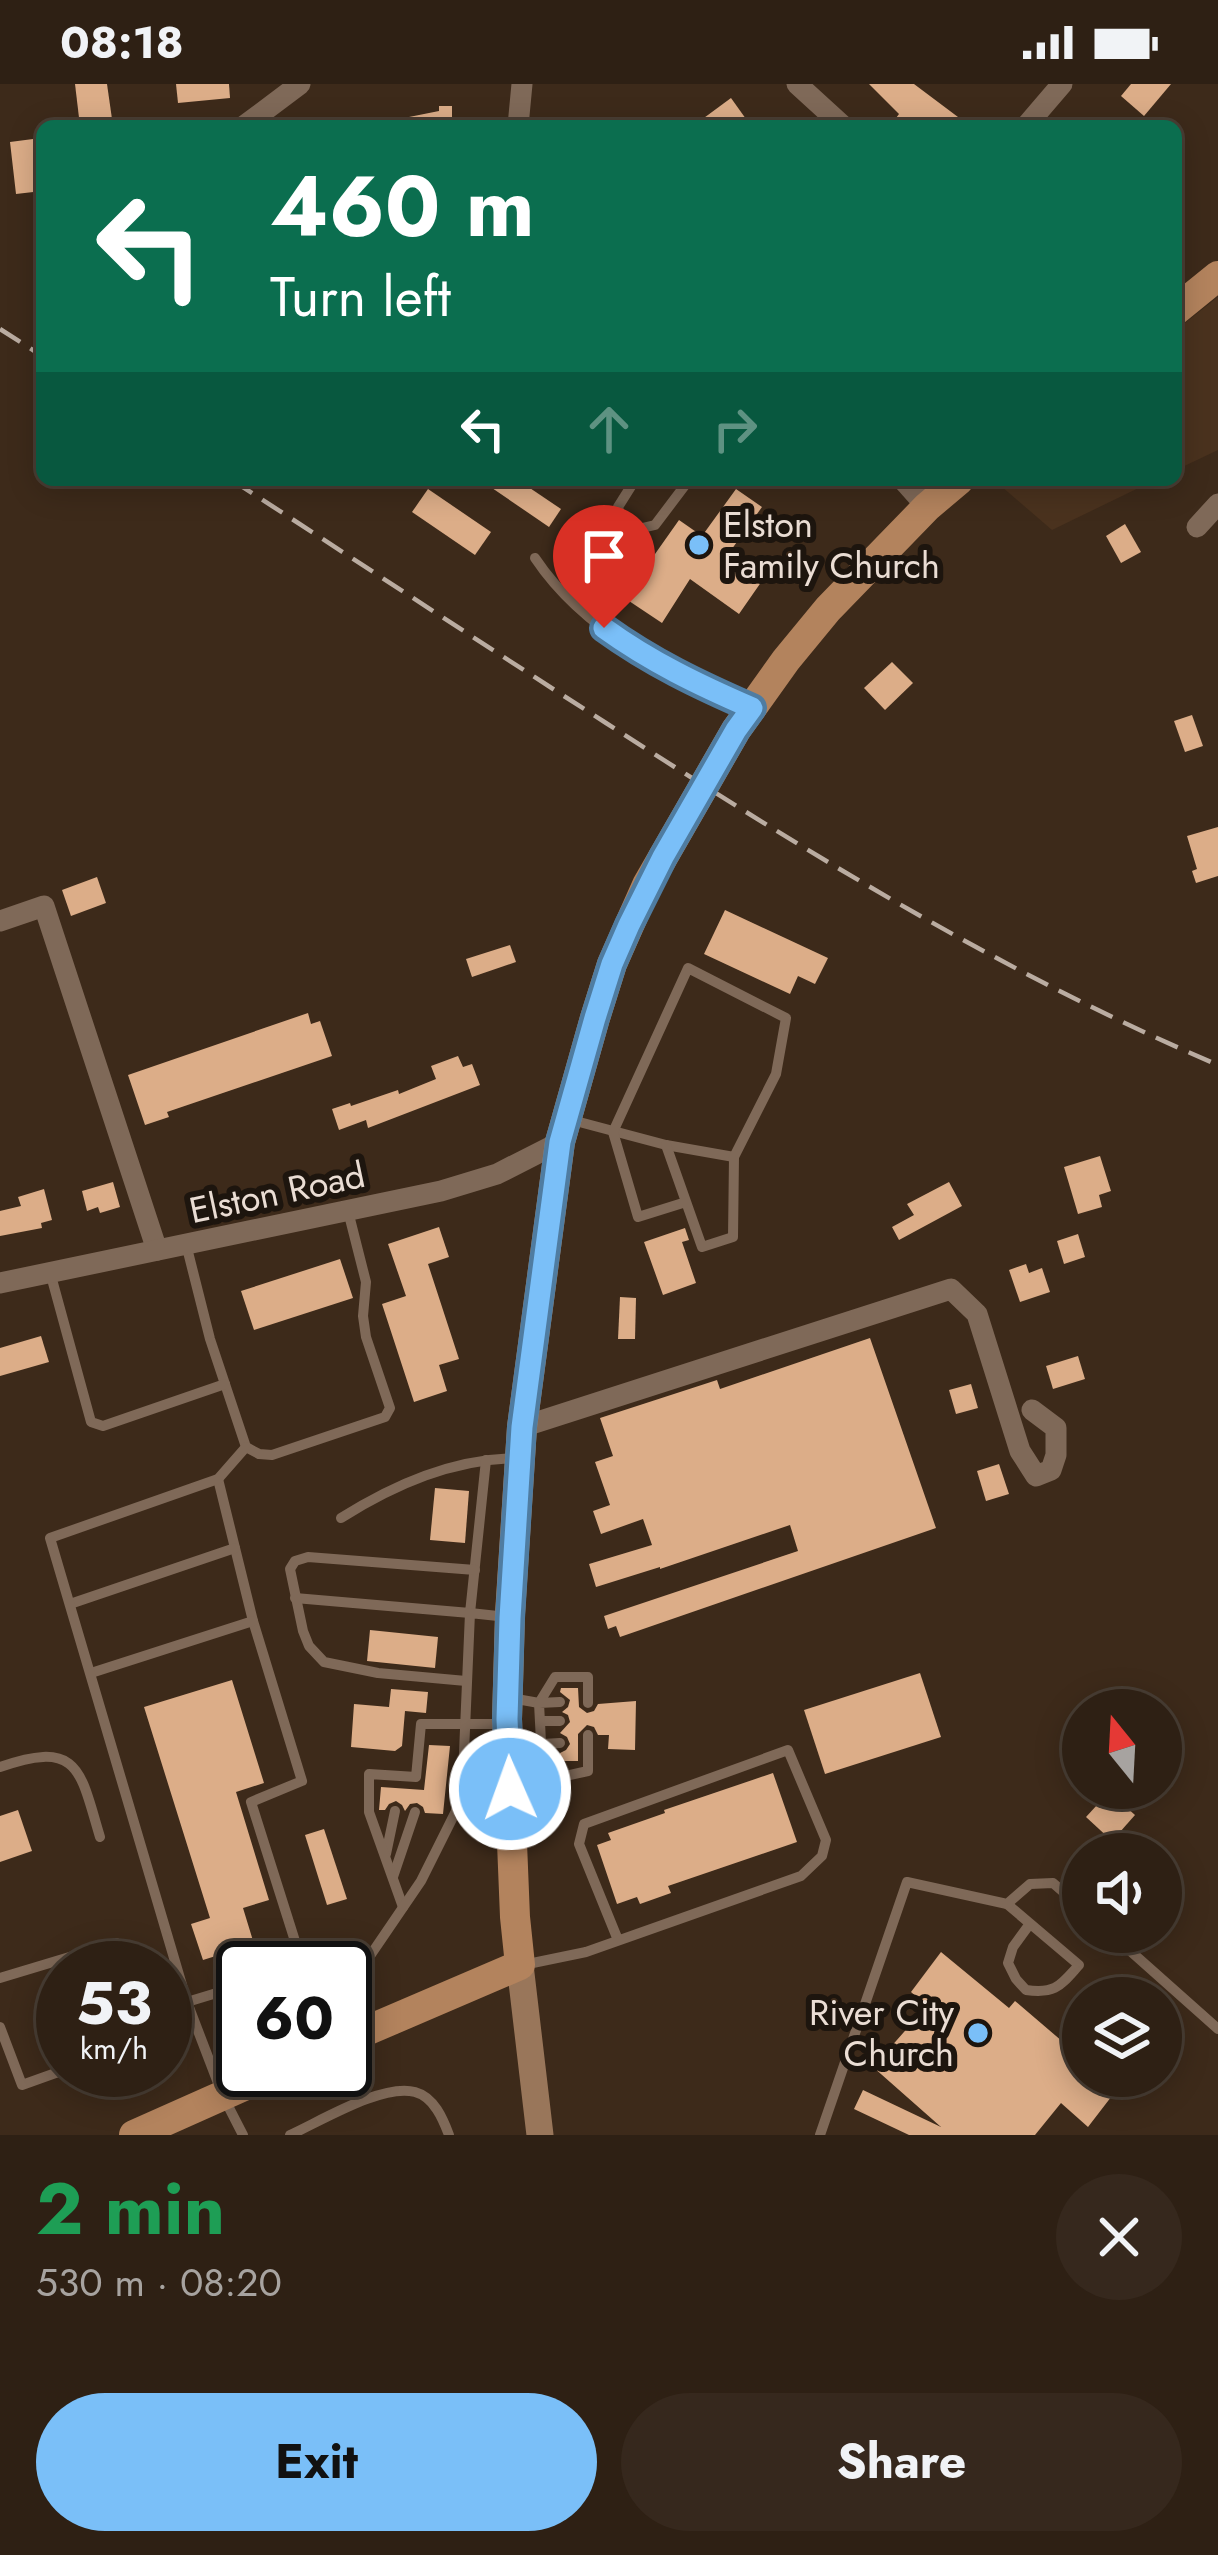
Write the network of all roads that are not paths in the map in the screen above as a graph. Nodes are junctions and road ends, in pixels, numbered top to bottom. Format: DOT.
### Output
graph roads {
  1 [pos="300,84"];
  2 [pos="522,84"];
  3 [pos="796,84"];
  4 [pos="1062,84"];
  5 [pos="252,120"];
  6 [pos="519,120"];
  7 [pos="836,120"];
  8 [pos="1031,120"];
  9 [pos="1218,276"];
  10 [pos="1182,305"];
  11 [pos="631,486"];
  12 [pos="684,486"];
  13 [pos="908,486"];
  14 [pos="952,486"];
  15 [pos="1218,504"];
  16 [pos="927,507"];
  17 [pos="1197,527"];
  18 [pos="535,558"];
  19 [pos="744,719"];
  20 [pos="0,920"];
  21 [pos="564,1130"];
  22 [pos="613,1132"];
  23 [pos="666,1145"];
  24 [pos="734,1157"];
  25 [pos="686,1202"];
  26 [pos="348,1211"];
  27 [pos="186,1244"];
  28 [pos="158,1250"];
  29 [pos="50,1273"];
  30 [pos="0,1283"];
  31 [pos="225,1384"];
  32 [pos="1032,1410"];
  33 [pos="521,1442"];
  34 [pos="246,1447"];
  35 [pos="486,1460"];
  36 [pos="218,1479"];
  37 [pos="341,1518"];
  38 [pos="235,1547"];
  39 [pos="475,1570"];
  40 [pos="296,1598"];
  41 [pos="70,1604"];
  42 [pos="470,1612"];
  43 [pos="510,1618"];
  44 [pos="253,1621"];
  45 [pos="91,1673"];
  46 [pos="466,1681"];
  47 [pos="539,1702"];
  48 [pos="560,1702"];
  49 [pos="587,1702"];
  50 [pos="508,1711"];
  51 [pos="541,1721"];
  52 [pos="560,1721"];
  53 [pos="464,1724"];
  54 [pos="586,1741"];
  55 [pos="560,1743"];
  56 [pos="542,1744"];
  57 [pos="0,1767"];
  58 [pos="448,1780"];
  59 [pos="463,1781"];
  60 [pos="544,1781"];
  61 [pos="510,1789"];
  62 [pos="395,1811"];
  63 [pos="416,1812"];
  64 [pos="100,1837"];
  65 [pos="385,1857"];
  66 [pos="393,1879"];
  67 [pos="1062,1891"];
  68 [pos="1007,1904"];
  69 [pos="403,1907"];
  70 [pos="1029,1925"];
  71 [pos="618,1940"];
  72 [pos="169,1941"];
  73 [pos="295,1941"];
  74 [pos="372,1952"];
  75 [pos="1132,1953"];
  76 [pos="520,1966"];
  77 [pos="36,1967"];
  78 [pos="0,1978"];
  79 [pos="192,2020"];
  80 [pos="193,2023"];
  81 [pos="0,2026"];
  82 [pos="372,2029"];
  83 [pos="1218,2029"];
  84 [pos="216,2077"];
  85 [pos="36,2080"];
  86 [pos="223,2097"];
  87 [pos="224,2097"];
  88 [pos="181,2126"];
  89 [pos="135,2135"];
  90 [pos="243,2135"];
  91 [pos="290,2135"];
  92 [pos="449,2135"];
  93 [pos="540,2135"];
  94 [pos="820,2135"];
  1 -- 5 [label="street"];
  2 -- 6 [label="street"];
  3 -- 7 [label="street"];
  4 -- 8 [label="street"];
  9 -- 10 [label="main road"];
  11 -- 12 [label="lane"];
  13 -- 16 [label="street"];
  14 -- 16 [label="main road"];
  15 -- 17 [label="street"];
  16 -- 19 [label="main road"];
  18 -- 19 [label="lane"];
  19 -- 21 [label="main road"];
  20 -- 28 [label="street"];
  21 -- 22 [label="lane"];
  21 -- 26 [label="street, Elston Road"];
  21 -- 33 [label="main road"];
  22 -- 23 [label="lane"];
  22 -- 24 [label="lane"];
  22 -- 25 [label="lane"];
  23 -- 24 [label="lane"];
  23 -- 25 [label="lane"];
  24 -- 25 [label="lane"];
  26 -- 27 [label="street, Elston Road"];
  26 -- 34 [label="lane"];
  27 -- 28 [label="street, Elston Road"];
  27 -- 31 [label="lane"];
  28 -- 29 [label="street, Elston Road"];
  29 -- 30 [label="street, Elston Road"];
  29 -- 31 [label="lane"];
  31 -- 34 [label="lane"];
  32 -- 33 [label="street"];
  33 -- 35 [label="lane"];
  33 -- 43 [label="main road"];
  34 -- 36 [label="lane"];
  35 -- 37 [label="lane"];
  35 -- 39 [label="lane"];
  36 -- 38 [label="lane"];
  36 -- 41 [label="lane"];
  38 -- 41 [label="lane"];
  38 -- 44 [label="lane"];
  39 -- 40 [label="lane"];
  39 -- 42 [label="lane"];
  40 -- 42 [label="lane"];
  40 -- 46 [label="lane"];
  41 -- 45 [label="lane"];
  42 -- 43 [label="lane"];
  42 -- 46 [label="lane"];
  43 -- 50 [label="main road"];
  44 -- 45 [label="lane"];
  44 -- 73 [label="lane"];
  45 -- 72 [label="lane"];
  46 -- 53 [label="lane"];
  47 -- 48 [label="lane"];
  47 -- 49 [label="lane"];
  47 -- 50 [label="lane"];
  47 -- 51 [label="lane"];
  50 -- 53 [label="lane"];
  50 -- 61 [label="main road"];
  51 -- 52 [label="lane"];
  51 -- 56 [label="lane"];
  53 -- 59 [label="lane"];
  53 -- 65 [label="lane"];
  54 -- 60 [label="lane"];
  55 -- 56 [label="lane"];
  56 -- 60 [label="lane"];
  57 -- 64 [label="lane"];
  58 -- 59 [label="lane"];
  59 -- 69 [label="lane"];
  60 -- 61 [label="lane"];
  61 -- 76 [label="main road"];
  62 -- 65 [label="lane"];
  63 -- 66 [label="lane"];
  65 -- 66 [label="lane"];
  66 -- 69 [label="lane"];
  67 -- 68 [label="lane"];
  68 -- 70 [label="lane"];
  68 -- 94 [label="lane"];
  69 -- 74 [label="lane"];
  70 -- 70 [label="lane"];
  71 -- 71 [label="lane"];
  71 -- 76 [label="lane"];
  75 -- 83 [label="lane"];
  76 -- 82 [label="main road"];
  76 -- 93 [label="street"];
  77 -- 78 [label="lane"];
  79 -- 80 [label="lane"];
  80 -- 84 [label="lane"];
  81 -- 85 [label="lane"];
  86 -- 88 [label="main road"];
  87 -- 90 [label="lane"];
  88 -- 89 [label="main road"];
  91 -- 92 [label="lane"];
}
